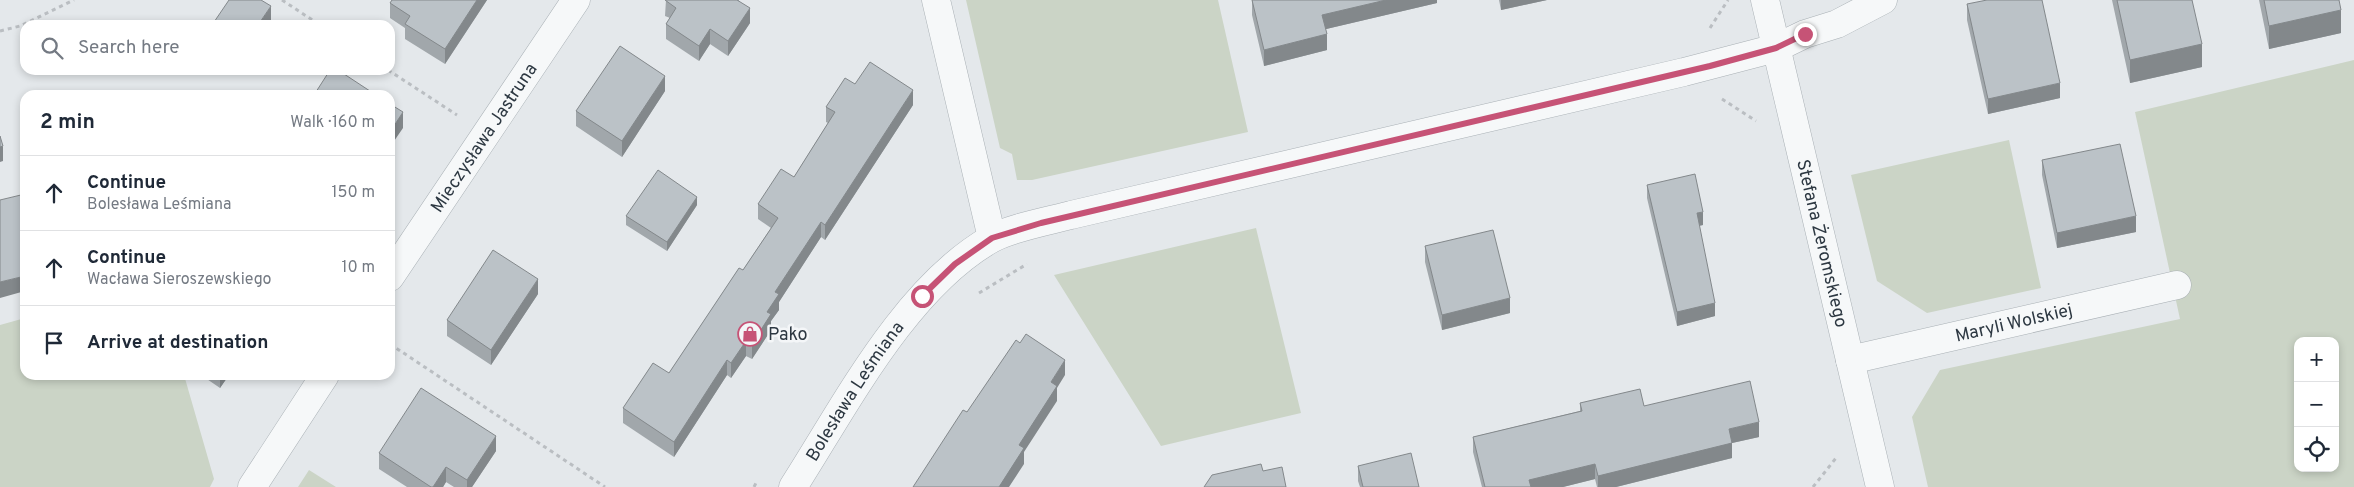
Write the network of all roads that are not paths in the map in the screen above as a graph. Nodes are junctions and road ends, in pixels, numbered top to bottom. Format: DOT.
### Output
graph roads {
  1 [pos="576,0"];
  2 [pos="936,0"];
  3 [pos="1765,0"];
  4 [pos="1882,0"];
  5 [pos="1776,48"];
  6 [pos="992,238"];
  7 [pos="395,270"];
  8 [pos="2177,285"];
  9 [pos="1850,360"];
  10 [pos="323,380"];
  11 [pos="252,487"];
  12 [pos="793,487"];
  13 [pos="1880,487"];
  1 -- 7 [label="street, Mieczysława Jastruna"];
  2 -- 6 [label="street"];
  3 -- 5 [label="street, Stefana Żeromskiego"];
  4 -- 5 [label="street, Bolesława Leśmiana"];
  5 -- 6 [label="street, Bolesława Leśmiana"];
  5 -- 9 [label="street, Stefana Żeromskiego"];
  6 -- 12 [label="street, Bolesława Leśmiana"];
  8 -- 9 [label="street, Maryli Wolskiej"];
  9 -- 13 [label="street, Stefana Żeromskiego"];
  10 -- 11 [label="street"];
}
